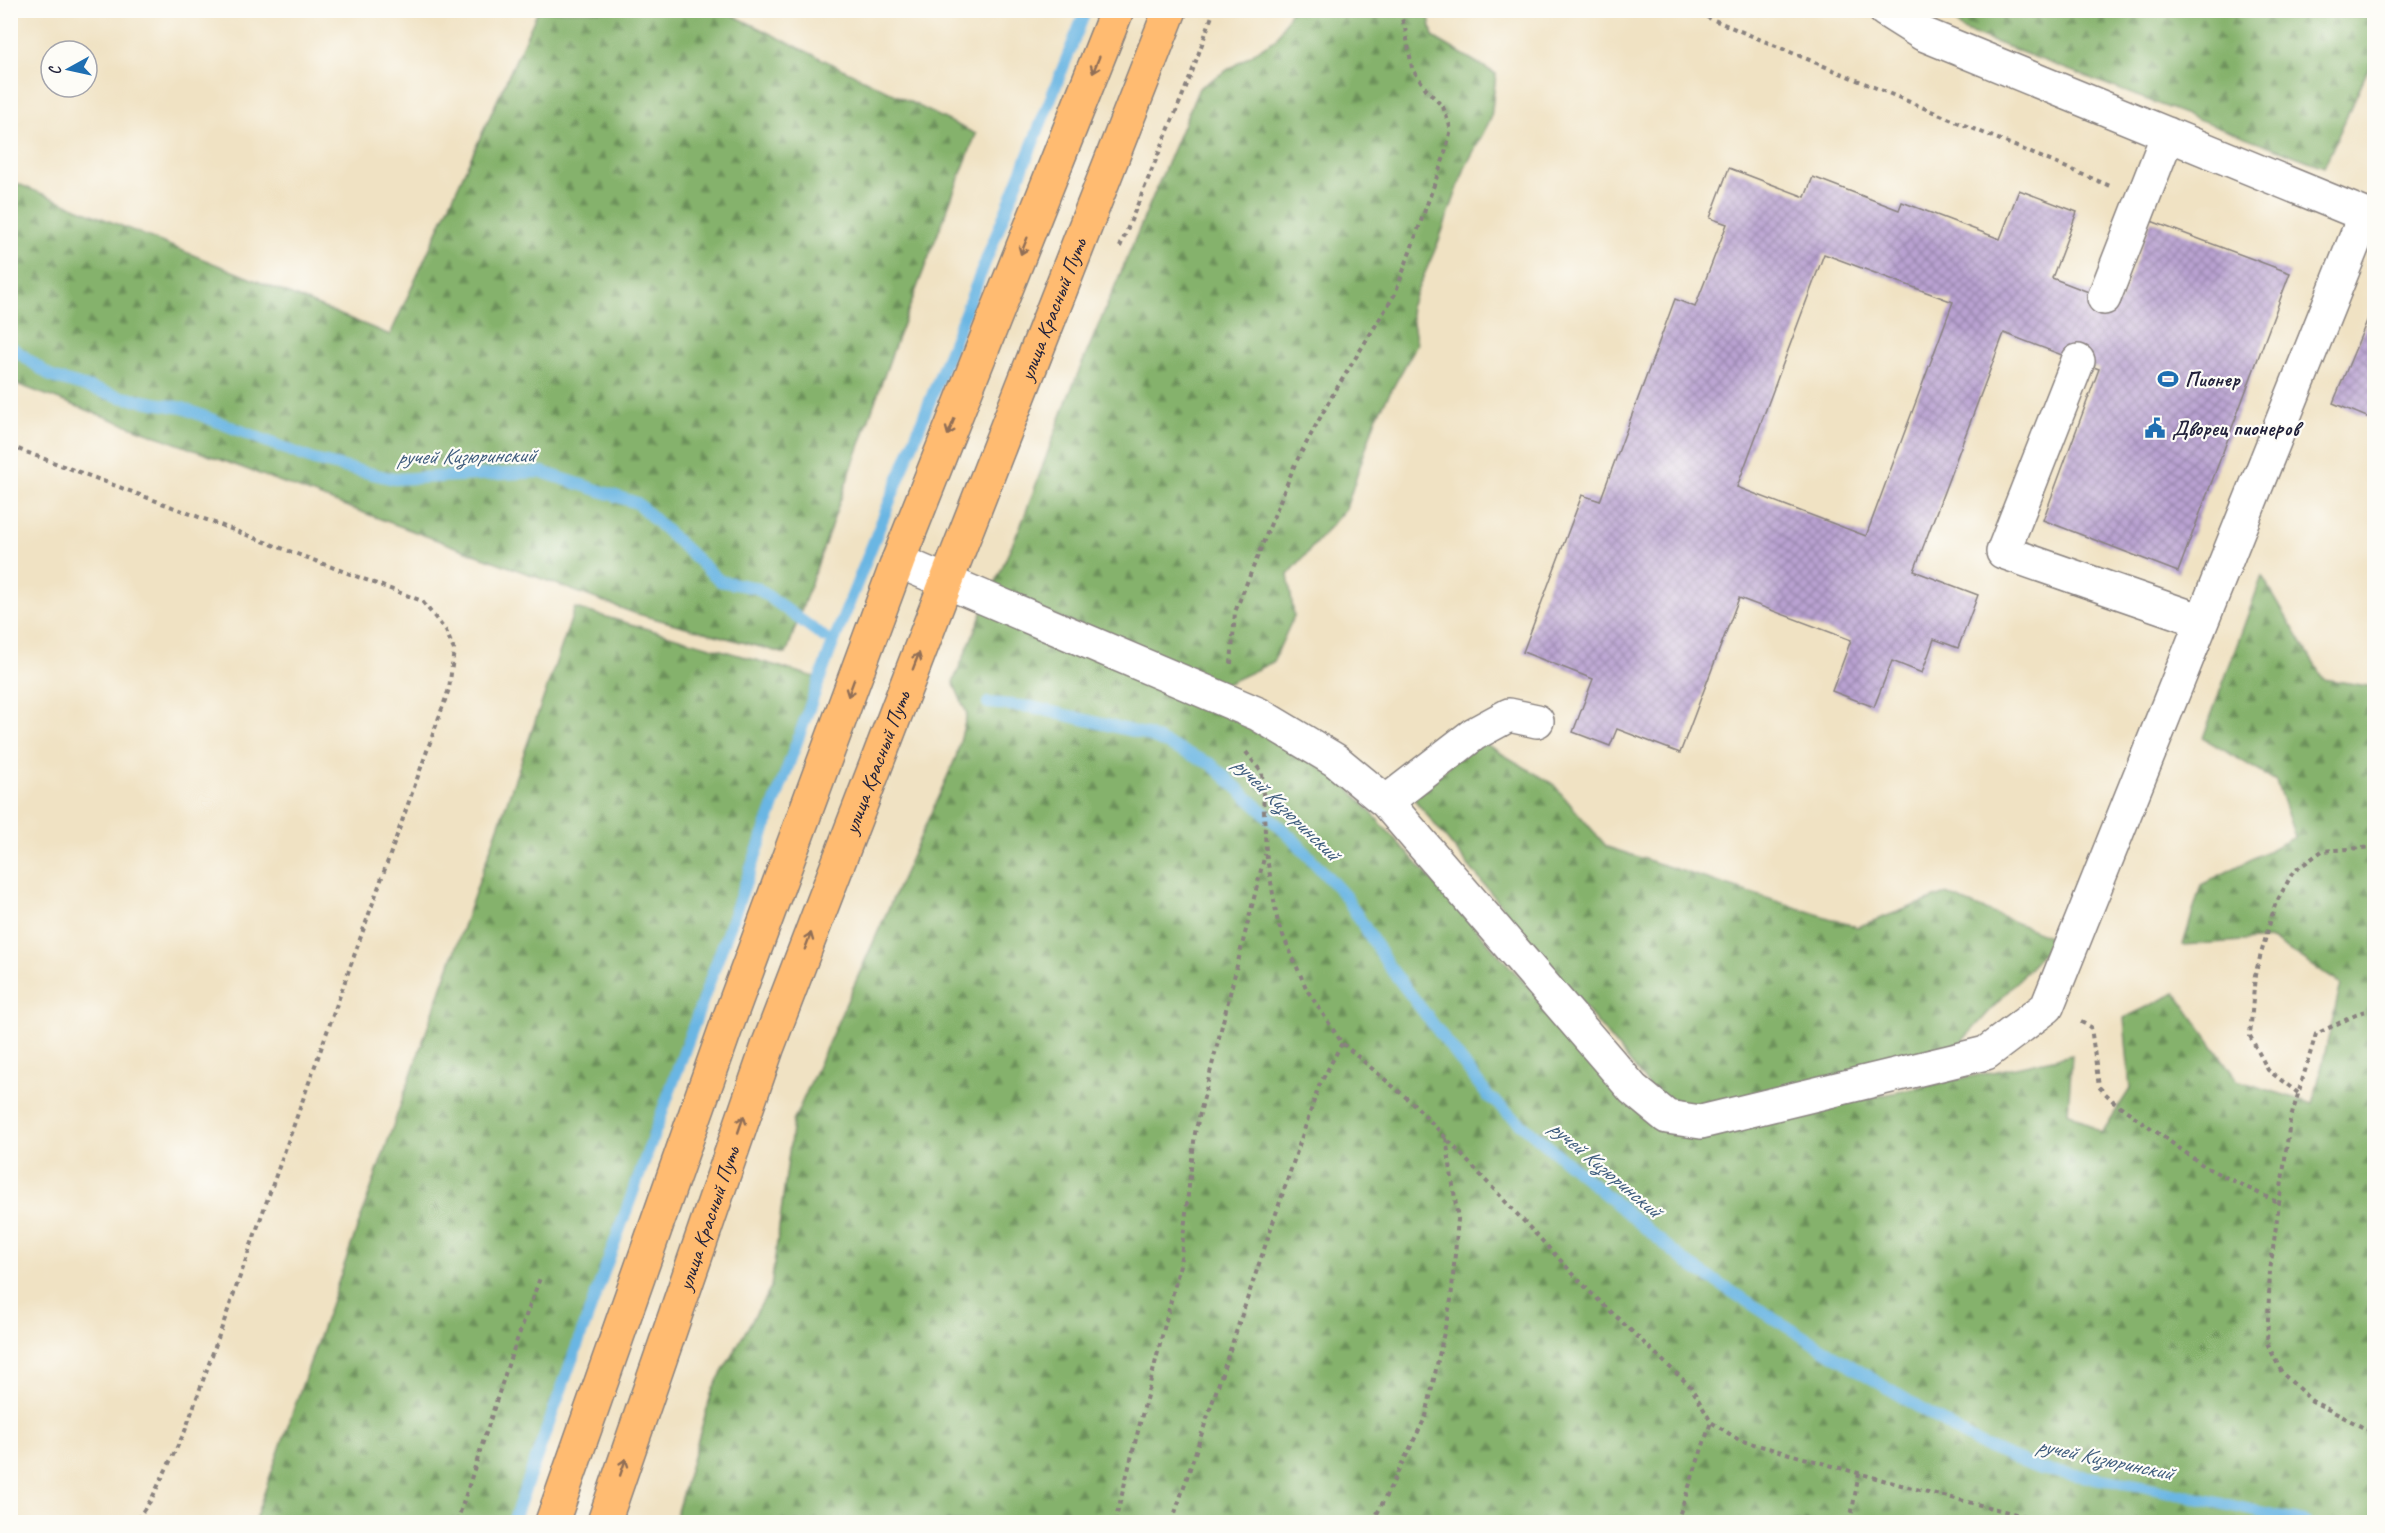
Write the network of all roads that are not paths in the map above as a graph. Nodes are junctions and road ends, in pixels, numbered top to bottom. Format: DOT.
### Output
graph roads {
  1 [pos="1117,10"];
  2 [pos="1170,10"];
  3 [pos="1885,10"];
  4 [pos="2168,134"];
  5 [pos="2104,298"];
  6 [pos="2078,362"];
  7 [pos="898,561"];
  8 [pos="946,580"];
  9 [pos="2202,621"];
  10 [pos="1537,721"];
  11 [pos="1386,802"];
  12 [pos="552,1522"];
  13 [pos="604,1522"];
  1 -- 7 [label="main road, one-way"];
  2 -- 8 [label="main road, улица Красный Путь"];
  3 -- 4 [label="lane"];
  4 -- 5 [label="lane"];
  4 -- 9 [label="lane"];
  6 -- 9 [label="lane"];
  7 -- 8 [label="lane"];
  7 -- 12 [label="main road, one-way"];
  8 -- 11 [label="lane"];
  13 -- 8 [label="main road, улица Красный Путь, one-way"];
  9 -- 11 [label="lane"];
  10 -- 11 [label="lane"];
}
